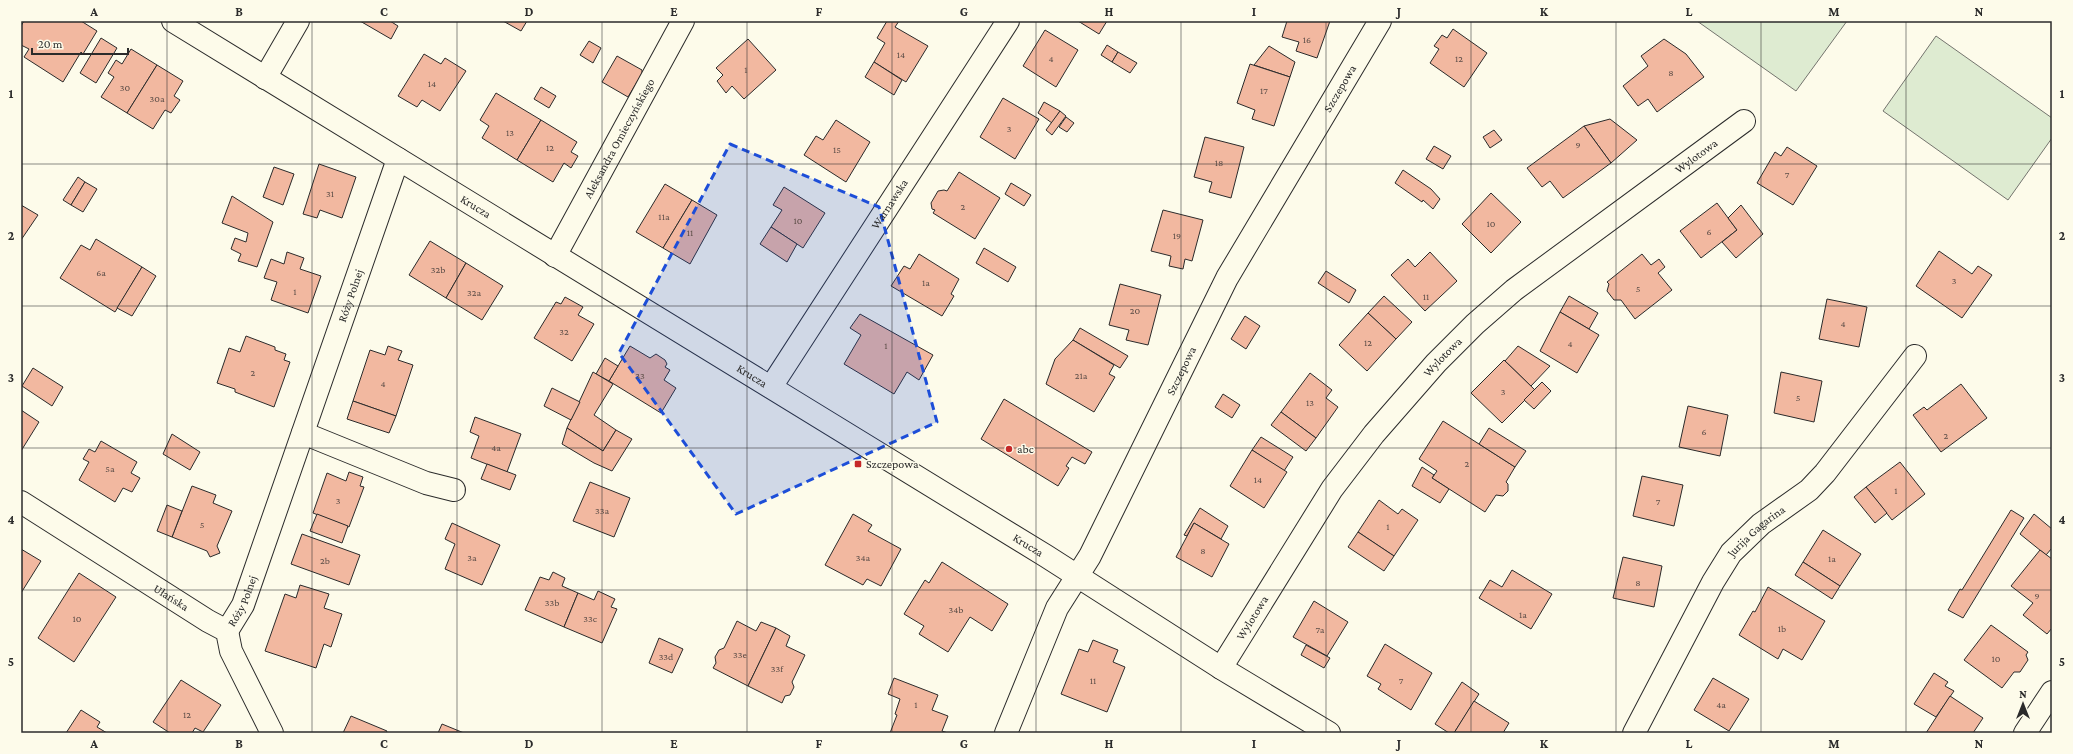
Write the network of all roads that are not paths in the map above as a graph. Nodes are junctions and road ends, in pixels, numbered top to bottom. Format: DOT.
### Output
graph roads {
  1 [pos="173,21"];
  2 [pos="298,21"];
  3 [pos="683,21"];
  4 [pos="1008,21"];
  5 [pos="1380,21"];
  6 [pos="265,78"];
  7 [pos="1744,121"];
  8 [pos="398,159"];
  9 [pos="555,256"];
  10 [pos="1914,356"];
  11 [pos="771,387"];
  12 [pos="303,433"];
  13 [pos="454,490"];
  14 [pos="21,502"];
  15 [pos="1077,576"];
  16 [pos="227,631"];
  17 [pos="1221,668"];
  18 [pos="2052,692"];
  19 [pos="272,733"];
  20 [pos="1006,733"];
  21 [pos="1329,733"];
  22 [pos="1634,733"];
  23 [pos="2025,733"];
  1 -- 6 [label="street, Krucza"];
  2 -- 6 [label="street"];
  3 -- 9 [label="street, Aleksandra Omieczyńskiego"];
  4 -- 11 [label="street, Warnawska"];
  5 -- 15 [label="street, Szczepowa"];
  6 -- 8 [label="street, Krucza"];
  7 -- 17 [label="street, Wylotowa"];
  8 -- 9 [label="street, Krucza"];
  8 -- 12 [label="street, Róży Polnej"];
  9 -- 11 [label="street, Krucza"];
  10 -- 22 [label="street, Jurija Gagarina"];
  11 -- 15 [label="street, Krucza"];
  12 -- 13 [label="street"];
  12 -- 16 [label="street, Róży Polnej"];
  14 -- 16 [label="street, Ułańska"];
  15 -- 17 [label="street, Krucza"];
  15 -- 20 [label="street, Szczepowa"];
  16 -- 19 [label="street"];
  17 -- 21 [label="street, Krucza"];
  18 -- 23 [label="street"];
}
